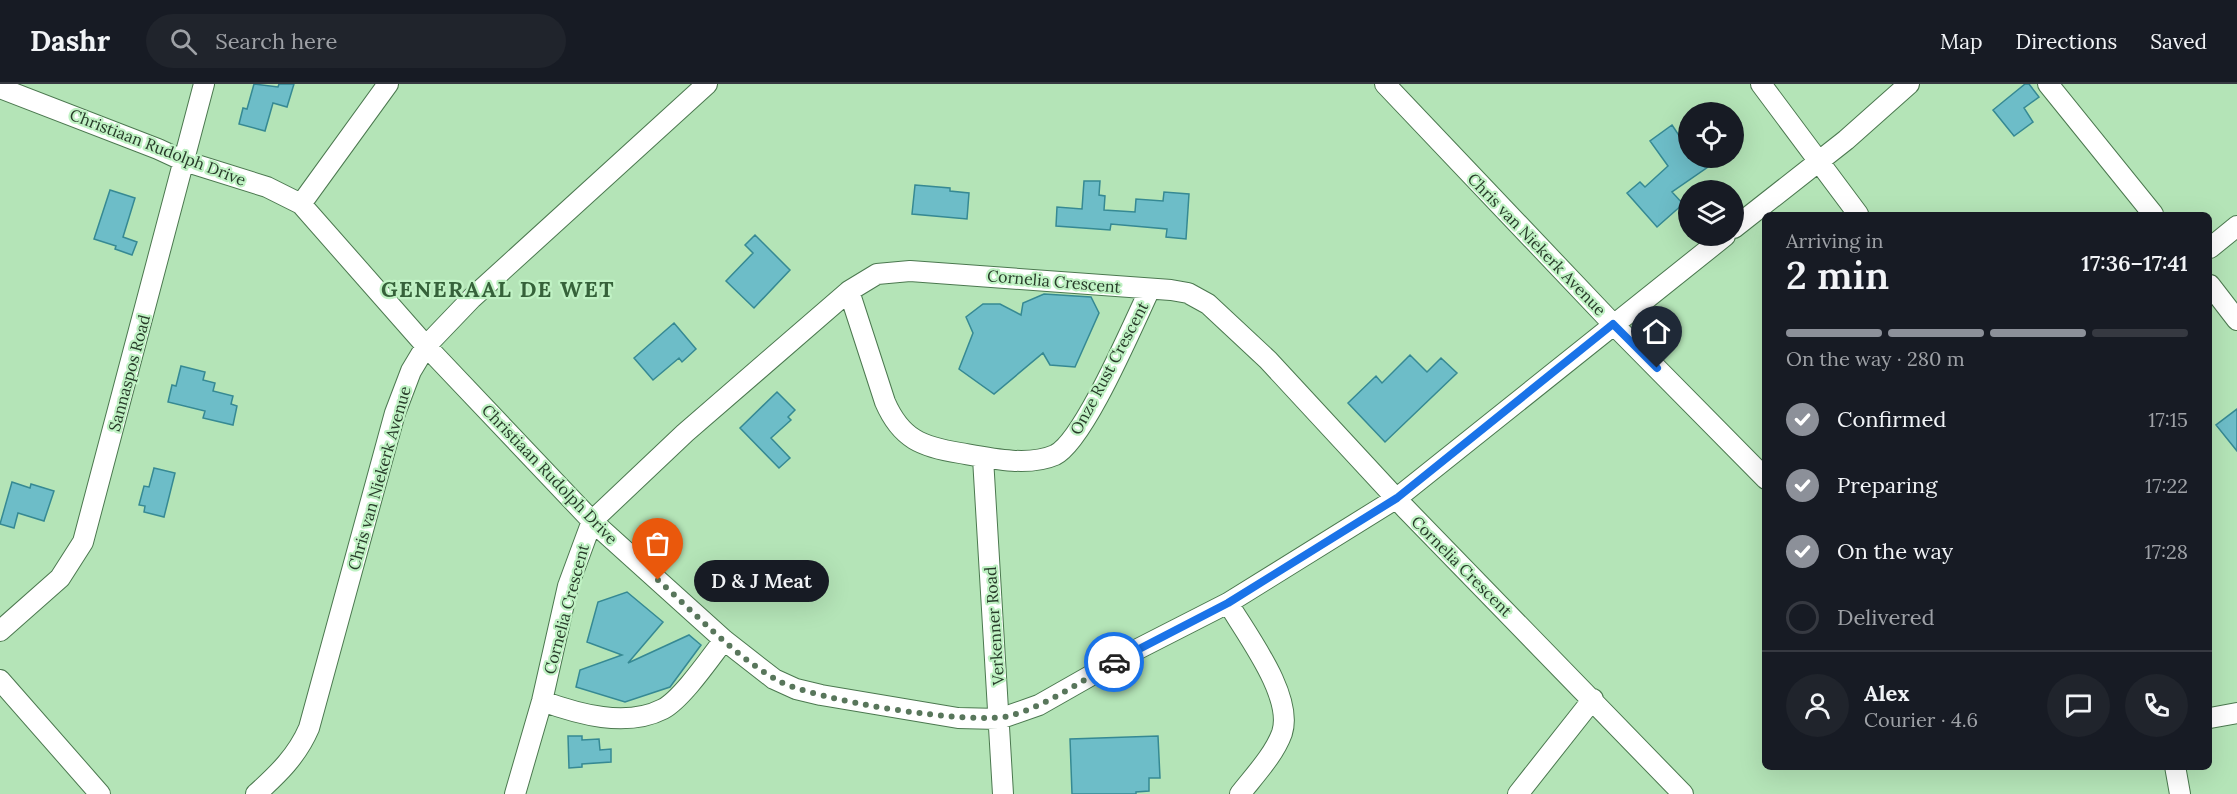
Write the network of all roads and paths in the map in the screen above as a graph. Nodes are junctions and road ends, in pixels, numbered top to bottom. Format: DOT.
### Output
graph roads {
  1 [pos="204,84"];
  2 [pos="388,84"];
  3 [pos="707,84"];
  4 [pos="1385,84"];
  5 [pos="1761,84"];
  6 [pos="1909,84"];
  7 [pos="2048,84"];
  8 [pos="0,88"];
  9 [pos="184,161"];
  10 [pos="1819,162"];
  11 [pos="301,204"];
  12 [pos="1856,212"];
  13 [pos="2151,212"];
  14 [pos="1744,220"];
  15 [pos="2237,226"];
  16 [pos="1712,246"];
  17 [pos="2212,246"];
  18 [pos="2212,288"];
  19 [pos="1150,289"];
  20 [pos="849,291"];
  21 [pos="2237,320"];
  22 [pos="1613,324"];
  23 [pos="426,346"];
  24 [pos="983,458"];
  25 [pos="1762,475"];
  26 [pos="1397,498"];
  27 [pos="592,521"];
  28 [pos="1228,603"];
  29 [pos="0,631"];
  30 [pos="724,640"];
  31 [pos="0,680"];
  32 [pos="1593,699"];
  33 [pos="542,701"];
  34 [pos="2237,713"];
  35 [pos="2212,718"];
  36 [pos="999,719"];
  37 [pos="2176,770"];
  38 [pos="100,794"];
  39 [pos="256,794"];
  40 [pos="515,794"];
  41 [pos="1003,794"];
  42 [pos="1240,794"];
  43 [pos="1518,794"];
  44 [pos="1683,794"];
  45 [pos="2180,794"];
  1 -- 9 [label="street, Sannaspos Road"];
  2 -- 11 [label="street"];
  3 -- 23 [label="street, Chris van Niekerk Avenue"];
  4 -- 22 [label="street, Chris van Niekerk Avenue"];
  5 -- 10 [label="street"];
  6 -- 10 [label="street"];
  7 -- 13 [label="street"];
  8 -- 9 [label="street, Christiaan Rudolph Drive"];
  9 -- 11 [label="street, Christiaan Rudolph Drive"];
  9 -- 29 [label="street, Sannaspos Road"];
  10 -- 12 [label="street"];
  10 -- 14 [label="street"];
  11 -- 23 [label="street, Christiaan Rudolph Drive"];
  15 -- 17 [label="street"];
  16 -- 22 [label="street, Christiaan Rudolph Drive"];
  18 -- 21 [label="street"];
  19 -- 20 [label="street, Cornelia Crescent"];
  19 -- 24 [label="street, Onze Rust Crescent"];
  19 -- 26 [label="street, Cornelia Crescent"];
  20 -- 24 [label="street, Onze Rust Crescent"];
  20 -- 27 [label="street, Cornelia Crescent"];
  22 -- 25 [label="street, Chris van Niekerk Avenue"];
  22 -- 26 [label="street, Christiaan Rudolph Drive"];
  23 -- 27 [label="street, Christiaan Rudolph Drive"];
  23 -- 39 [label="street, Chris van Niekerk Avenue"];
  24 -- 36 [label="street, Verkenner Road"];
  26 -- 28 [label="street, Christiaan Rudolph Drive"];
  26 -- 32 [label="street, Cornelia Crescent"];
  27 -- 30 [label="street, Christiaan Rudolph Drive"];
  27 -- 33 [label="street, Cornelia Crescent"];
  28 -- 36 [label="street, Christiaan Rudolph Drive"];
  28 -- 42 [label="street"];
  30 -- 33 [label="street"];
  30 -- 36 [label="street, Christiaan Rudolph Drive"];
  31 -- 38 [label="street"];
  32 -- 43 [label="street"];
  32 -- 44 [label="street, Cornelia Crescent"];
  33 -- 40 [label="street, Cornelia Crescent"];
  34 -- 35 [label="street"];
  36 -- 41 [label="street, Verkenner Road"];
  37 -- 45 [label="street"];
}
